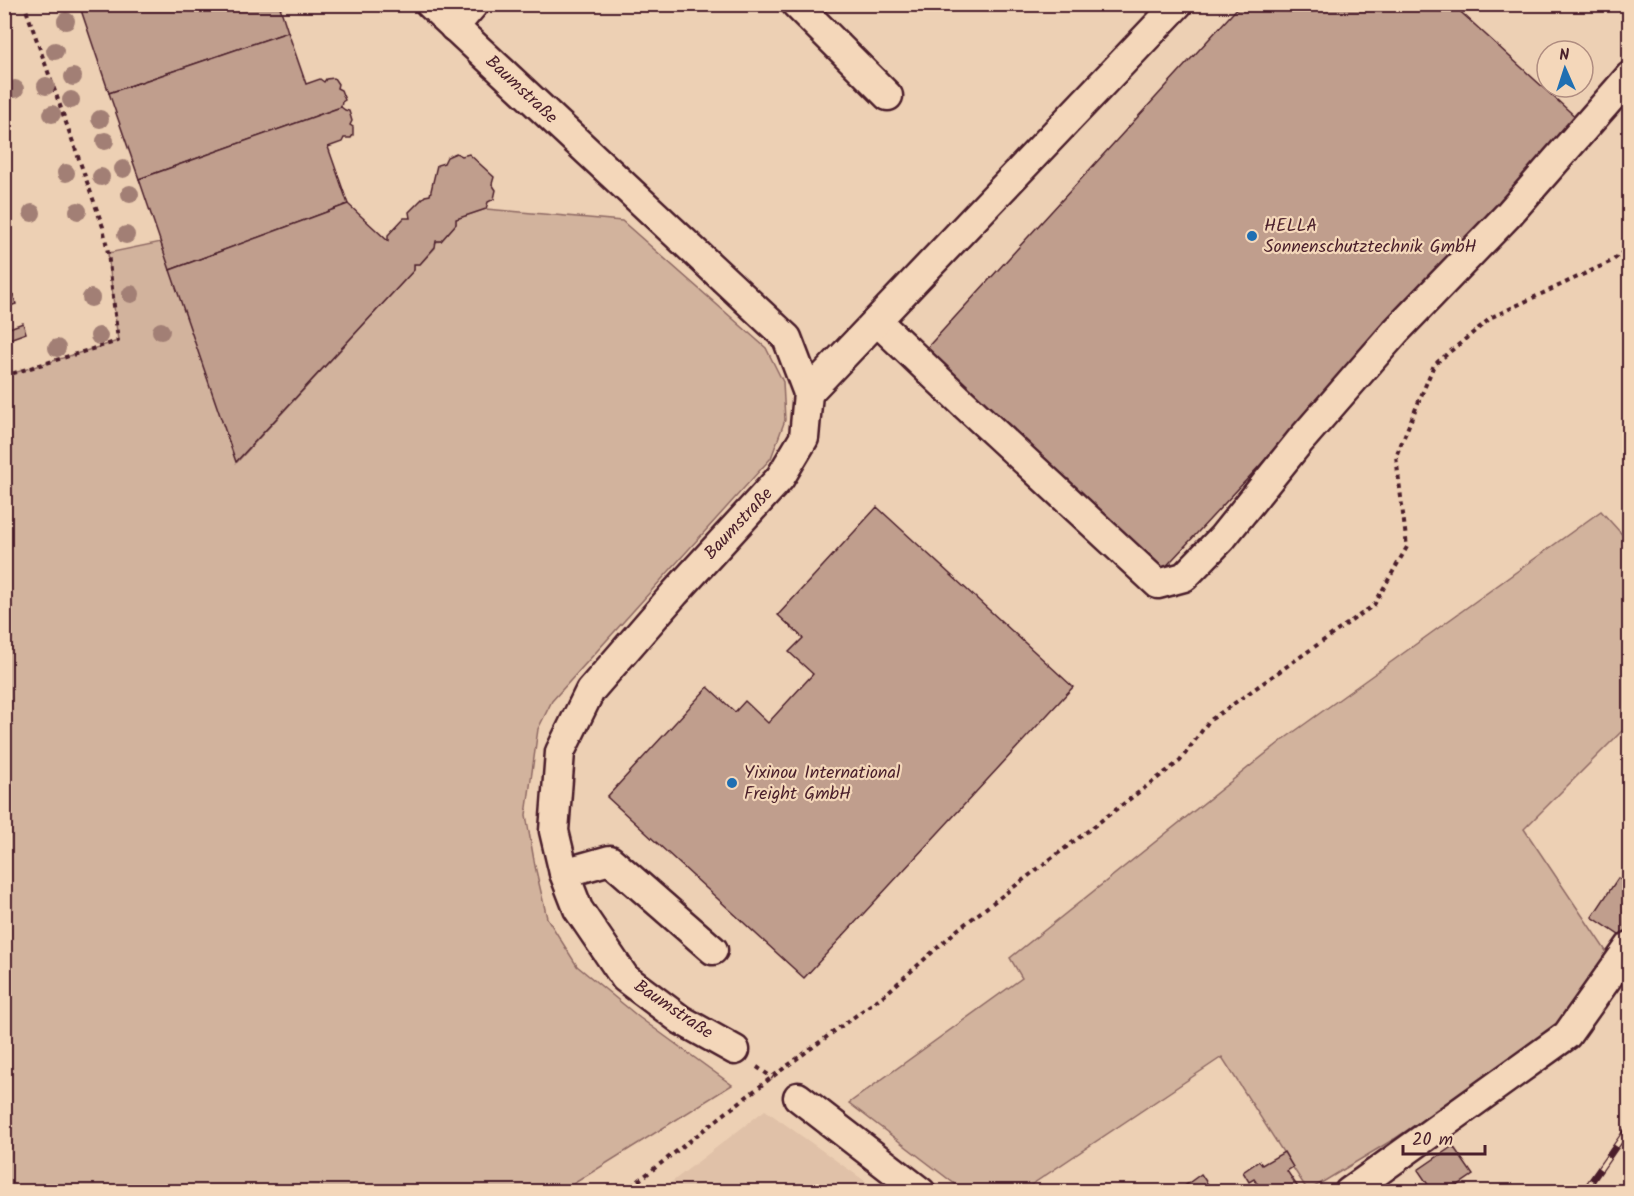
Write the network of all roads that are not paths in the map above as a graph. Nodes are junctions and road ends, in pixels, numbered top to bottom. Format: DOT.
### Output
graph roads {
  1 [pos="430,4"];
  2 [pos="474,4"];
  3 [pos="796,4"];
  4 [pos="1178,4"];
  5 [pos="454,27"];
  6 [pos="1629,76"];
  7 [pos="888,96"];
  8 [pos="878,321"];
  9 [pos="808,393"];
  10 [pos="564,873"];
  11 [pos="1629,946"];
  12 [pos="713,950"];
  13 [pos="735,1050"];
  14 [pos="798,1097"];
  15 [pos="921,1191"];
  16 [pos="1349,1191"];
  1 -- 5 [label="street, Baumstraße"];
  2 -- 5 [label="street"];
  3 -- 7 [label="street"];
  4 -- 8 [label="street"];
  5 -- 9 [label="street, Baumstraße"];
  6 -- 8 [label="street"];
  8 -- 9 [label="street"];
  9 -- 10 [label="street, Baumstraße"];
  10 -- 12 [label="street"];
  10 -- 13 [label="street, Baumstraße"];
  11 -- 16 [label="street"];
  14 -- 15 [label="street"];
}
